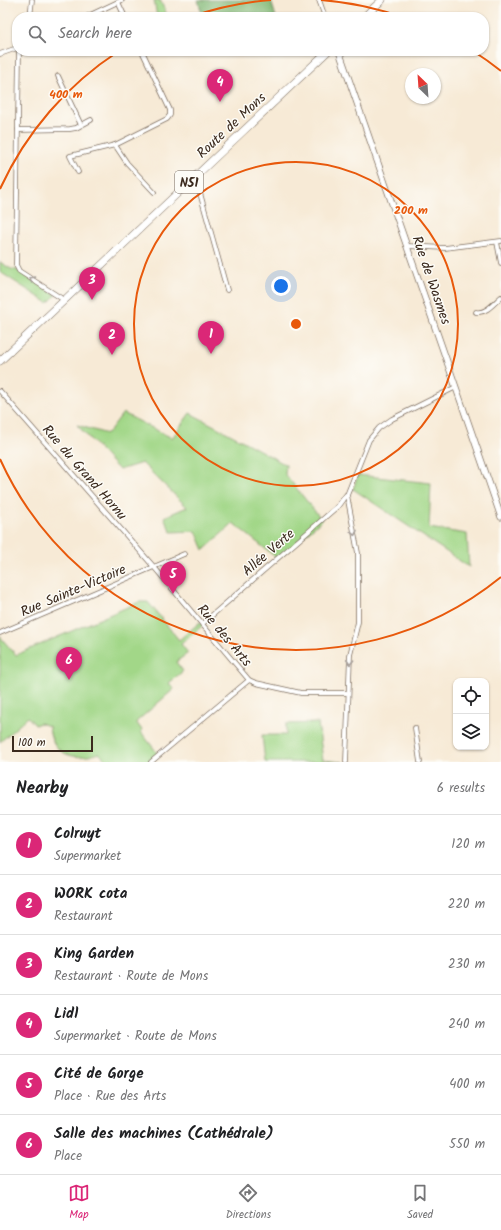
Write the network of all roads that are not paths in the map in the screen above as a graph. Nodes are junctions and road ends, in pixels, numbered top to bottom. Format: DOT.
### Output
graph roads {
  1 [pos="32,0"];
  2 [pos="319,0"];
  3 [pos="382,0"];
  4 [pos="120,1"];
  5 [pos="31,12"];
  6 [pos="97,12"];
  7 [pos="123,12"];
  8 [pos="323,12"];
  9 [pos="369,12"];
  10 [pos="12,50"];
  11 [pos="0,54"];
  12 [pos="19,56"];
  13 [pos="144,56"];
  14 [pos="323,56"];
  15 [pos="341,56"];
  16 [pos="58,76"];
  17 [pos="91,120"];
  18 [pos="82,125"];
  19 [pos="18,130"];
  20 [pos="115,145"];
  21 [pos="78,172"];
  22 [pos="192,179"];
  23 [pos="154,192"];
  24 [pos="499,241"];
  25 [pos="407,246"];
  26 [pos="501,263"];
  27 [pos="227,290"];
  28 [pos="501,297"];
  29 [pos="64,300"];
  30 [pos="476,312"];
  31 [pos="0,361"];
  32 [pos="456,387"];
  33 [pos="0,391"];
  34 [pos="347,495"];
  35 [pos="501,518"];
  36 [pos="184,554"];
  37 [pos="154,568"];
  38 [pos="202,624"];
  39 [pos="0,633"];
  40 [pos="249,680"];
  41 [pos="348,692"];
  42 [pos="415,728"];
  43 [pos="151,762"];
  44 [pos="346,762"];
  45 [pos="420,762"];
  1 -- 5 [label="street"];
  2 -- 8 [label="street"];
  3 -- 9 [label="main road"];
  4 -- 6 [label="street"];
  4 -- 7 [label="street"];
  10 -- 11 [label="street"];
  12 -- 19 [label="street"];
  13 -- 20 [label="street"];
  14 -- 22 [label="main road, Route de Mons / N51"];
  15 -- 25 [label="street, Rue de Wasmes"];
  16 -- 18 [label="street"];
  17 -- 18 [label="street"];
  18 -- 19 [label="street"];
  29 -- 19 [label="street, one-way"];
  20 -- 21 [label="street"];
  20 -- 23 [label="street"];
  22 -- 27 [label="street"];
  22 -- 29 [label="main road, Route de Mons / N51"];
  24 -- 25 [label="street"];
  24 -- 26 [label="street"];
  25 -- 32 [label="street, Rue de Wasmes"];
  28 -- 30 [label="street"];
  29 -- 31 [label="main road, N51"];
  32 -- 34 [label="street"];
  32 -- 35 [label="street, Rue de Wasmes"];
  33 -- 37 [label="street, Rue du Grand Hornu"];
  34 -- 38 [label="street, Allée Verte"];
  34 -- 41 [label="street, one-way"];
  36 -- 37 [label="street, Rue Sainte-Victoire"];
  37 -- 38 [label="street, Rue des Arts"];
  37 -- 39 [label="street, Rue Sainte-Victoire"];
  38 -- 40 [label="street, Rue des Arts"];
  40 -- 41 [label="street"];
  40 -- 43 [label="street"];
  41 -- 44 [label="street"];
  42 -- 45 [label="street"];
}
